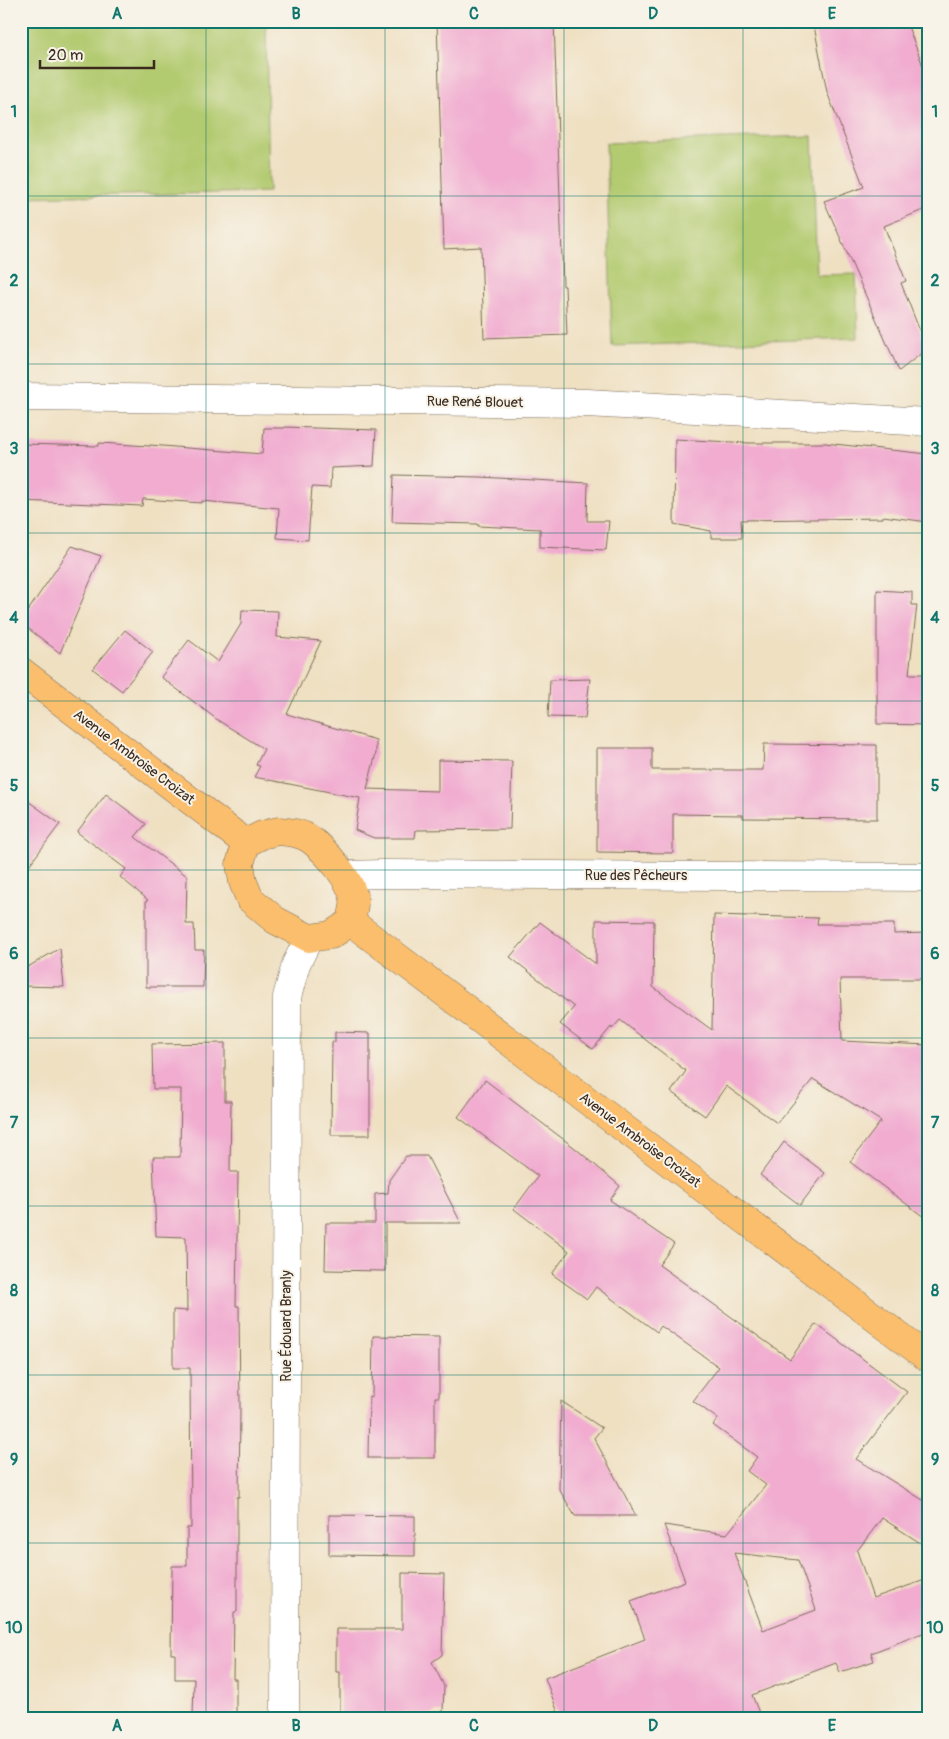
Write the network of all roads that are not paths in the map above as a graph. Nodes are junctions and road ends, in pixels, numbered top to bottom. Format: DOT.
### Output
graph roads {
  1 [pos="21,397"];
  2 [pos="928,422"];
  3 [pos="21,671"];
  4 [pos="246,843"];
  5 [pos="344,875"];
  6 [pos="928,877"];
  7 [pos="351,922"];
  8 [pos="309,938"];
  9 [pos="928,1358"];
  10 [pos="285,1718"];
  1 -- 2 [label="street, Rue René Blouet"];
  3 -- 4 [label="main road, Avenue Ambroise Croizat"];
  4 -- 5 [label="main road"];
  4 -- 8 [label="main road"];
  5 -- 6 [label="street, Rue des Pêcheurs"];
  5 -- 7 [label="main road"];
  7 -- 8 [label="main road"];
  7 -- 9 [label="main road, Avenue Ambroise Croizat"];
  8 -- 10 [label="street, Rue Édouard Branly"];
}
